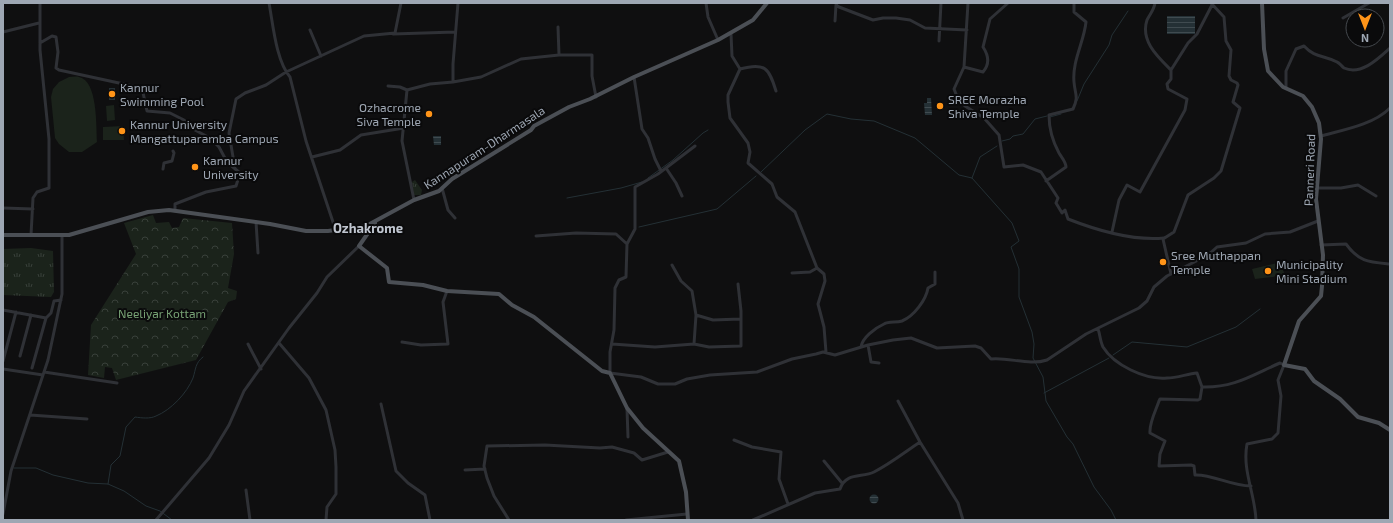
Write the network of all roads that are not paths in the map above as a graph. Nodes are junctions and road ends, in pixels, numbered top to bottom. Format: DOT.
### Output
graph roads {
  1 [pos="40,3"];
  2 [pos="269,3"];
  3 [pos="401,3"];
  4 [pos="458,3"];
  5 [pos="706,3"];
  6 [pos="767,3"];
  7 [pos="941,3"];
  8 [pos="968,3"];
  9 [pos="1008,3"];
  10 [pos="1074,3"];
  11 [pos="1155,3"];
  12 [pos="1262,3"];
  13 [pos="1369,3"];
  14 [pos="837,4"];
  15 [pos="1211,4"];
  16 [pos="1343,18"];
  17 [pos="834,21"];
  18 [pos="39,23"];
  19 [pos="558,27"];
  20 [pos="939,29"];
  21 [pos="310,30"];
  22 [pos="968,30"];
  23 [pos="3,32"];
  24 [pos="455,32"];
  25 [pos="393,34"];
  26 [pos="731,34"];
  27 [pos="718,40"];
  28 [pos="939,41"];
  29 [pos="40,43"];
  30 [pos="1390,48"];
  31 [pos="559,55"];
  32 [pos="321,56"];
  33 [pos="964,67"];
  34 [pos="740,69"];
  35 [pos="1171,70"];
  36 [pos="286,72"];
  37 [pos="634,77"];
  38 [pos="453,82"];
  39 [pos="388,86"];
  40 [pos="1286,88"];
  41 [pos="407,90"];
  42 [pos="776,91"];
  43 [pos="596,97"];
  44 [pos="1390,108"];
  45 [pos="404,128"];
  46 [pos="1321,136"];
  47 [pos="695,146"];
  48 [pos="172,151"];
  49 [pos="312,157"];
  50 [pos="666,168"];
  51 [pos="163,169"];
  52 [pos="235,169"];
  53 [pos="660,170"];
  54 [pos="1046,181"];
  55 [pos="442,188"];
  56 [pos="1316,188"];
  57 [pos="682,196"];
  58 [pos="1376,196"];
  59 [pos="414,200"];
  60 [pos="3,208"];
  61 [pos="33,209"];
  62 [pos="175,210"];
  63 [pos="455,218"];
  64 [pos="1318,221"];
  65 [pos="256,222"];
  66 [pos="375,223"];
  67 [pos="336,231"];
  68 [pos="1112,232"];
  69 [pos="3,235"];
  70 [pos="62,235"];
  71 [pos="31,236"];
  72 [pos="536,236"];
  73 [pos="1164,238"];
  74 [pos="627,244"];
  75 [pos="1321,245"];
  76 [pos="359,246"];
  77 [pos="258,253"];
  78 [pos="1390,264"];
  79 [pos="672,265"];
  80 [pos="817,268"];
  81 [pos="935,272"];
  82 [pos="792,273"];
  83 [pos="1171,274"];
  84 [pos="738,284"];
  85 [pos="446,291"];
  86 [pos="61,300"];
  87 [pos="3,310"];
  88 [pos="16,312"];
  89 [pos="31,315"];
  90 [pos="696,315"];
  91 [pos="46,318"];
  92 [pos="740,319"];
  93 [pos="1098,329"];
  94 [pos="279,342"];
  95 [pos="402,342"];
  96 [pos="248,344"];
  97 [pos="612,344"];
  98 [pos="694,344"];
  99 [pos="868,345"];
  100 [pos="861,347"];
  101 [pos="826,352"];
  102 [pos="20,356"];
  103 [pos="3,361"];
  104 [pos="879,363"];
  105 [pos="1284,365"];
  106 [pos="32,368"];
  107 [pos="3,369"];
  108 [pos="261,369"];
  109 [pos="610,373"];
  110 [pos="43,374"];
  111 [pos="117,382"];
  112 [pos="1202,387"];
  113 [pos="898,401"];
  114 [pos="381,404"];
  115 [pos="627,408"];
  116 [pos="30,415"];
  117 [pos="87,420"];
  118 [pos="1390,430"];
  119 [pos="628,437"];
  120 [pos="734,440"];
  121 [pos="920,442"];
  122 [pos="668,452"];
  123 [pos="824,461"];
  124 [pos="465,470"];
  125 [pos="485,470"];
  126 [pos="842,484"];
  127 [pos="1251,486"];
  128 [pos="246,490"];
  129 [pos="788,504"];
  130 [pos="3,514"];
  131 [pos="687,514"];
  132 [pos="156,520"];
  133 [pos="250,520"];
  134 [pos="326,520"];
  135 [pos="430,520"];
  136 [pos="509,520"];
  137 [pos="626,520"];
  138 [pos="688,520"];
  139 [pos="753,520"];
  140 [pos="963,520"];
  141 [pos="1256,520"];
  1 -- 18 [label="street"];
  2 -- 36 [label="street"];
  3 -- 25 [label="street"];
  4 -- 24 [label="street"];
  5 -- 27 [label="street"];
  6 -- 26 [label="main road, Kannapuram-Dharmasala"];
  7 -- 20 [label="street"];
  8 -- 22 [label="street"];
  9 -- 33 [label="street"];
  10 -- 54 [label="street"];
  11 -- 35 [label="street"];
  12 -- 40 [label="main road, Panneri Road"];
  13 -- 16 [label="street"];
  14 -- 17 [label="street"];
  14 -- 20 [label="street"];
  15 -- 35 [label="street"];
  15 -- 73 [label="street"];
  18 -- 23 [label="street"];
  18 -- 29 [label="street"];
  19 -- 31 [label="street"];
  20 -- 22 [label="street"];
  20 -- 28 [label="street"];
  21 -- 32 [label="street"];
  22 -- 33 [label="street"];
  24 -- 25 [label="street"];
  24 -- 38 [label="street"];
  25 -- 32 [label="street"];
  26 -- 27 [label="main road, Kannapuram-Dharmasala"];
  26 -- 34 [label="street"];
  27 -- 37 [label="main road, Kannapuram-Dharmasala"];
  29 -- 52 [label="street"];
  29 -- 61 [label="street"];
  30 -- 40 [label="street"];
  31 -- 38 [label="street"];
  31 -- 43 [label="street"];
  32 -- 36 [label="street"];
  33 -- 54 [label="street"];
  34 -- 42 [label="street"];
  34 -- 80 [label="street"];
  35 -- 68 [label="street"];
  36 -- 49 [label="street"];
  36 -- 52 [label="street"];
  37 -- 43 [label="main road, Kannapuram-Dharmasala"];
  37 -- 53 [label="street"];
  38 -- 41 [label="street"];
  39 -- 41 [label="street"];
  40 -- 46 [label="main road, Panneri Road"];
  41 -- 45 [label="street"];
  43 -- 55 [label="main road, Kannapuram-Dharmasala"];
  44 -- 46 [label="street"];
  45 -- 49 [label="street"];
  45 -- 59 [label="street"];
  46 -- 56 [label="main road, Panneri Road"];
  47 -- 50 [label="street"];
  48 -- 51 [label="street"];
  49 -- 67 [label="street"];
  50 -- 53 [label="street"];
  50 -- 57 [label="street"];
  52 -- 62 [label="street"];
  53 -- 74 [label="street"];
  54 -- 68 [label="street"];
  55 -- 59 [label="main road, Kannapuram-Dharmasala"];
  55 -- 63 [label="street"];
  56 -- 58 [label="street"];
  56 -- 64 [label="main road, Panneri Road"];
  59 -- 66 [label="main road, Kannapuram-Dharmasala"];
  60 -- 61 [label="street"];
  61 -- 71 [label="street"];
  62 -- 65 [label="main road, Kannapuram-Dharmasala"];
  62 -- 70 [label="main road, Kannapuram-Dharmasala"];
  64 -- 75 [label="main road, Panneri Road"];
  64 -- 83 [label="street"];
  65 -- 67 [label="main road, Kannapuram-Dharmasala"];
  65 -- 77 [label="street"];
  66 -- 67 [label="main road, Kannapuram-Dharmasala"];
  66 -- 76 [label="main road"];
  68 -- 73 [label="street"];
  69 -- 71 [label="main road, Kannapuram-Dharmasala"];
  70 -- 71 [label="main road, Kannapuram-Dharmasala"];
  70 -- 86 [label="street"];
  72 -- 74 [label="street"];
  73 -- 83 [label="street"];
  74 -- 97 [label="street"];
  75 -- 78 [label="street"];
  75 -- 105 [label="main road, Panneri Road"];
  76 -- 85 [label="main road"];
  76 -- 94 [label="street"];
  79 -- 90 [label="street"];
  80 -- 82 [label="street"];
  80 -- 101 [label="street"];
  81 -- 100 [label="street"];
  83 -- 93 [label="street"];
  84 -- 92 [label="street"];
  85 -- 95 [label="street"];
  85 -- 109 [label="main road"];
  86 -- 91 [label="street"];
  86 -- 110 [label="street"];
  87 -- 88 [label="street"];
  88 -- 89 [label="street"];
  88 -- 103 [label="street"];
  89 -- 91 [label="street"];
  89 -- 102 [label="street"];
  90 -- 92 [label="street"];
  90 -- 98 [label="street"];
  91 -- 106 [label="street"];
  92 -- 98 [label="street"];
  93 -- 99 [label="street"];
  93 -- 112 [label="street"];
  94 -- 108 [label="street"];
  94 -- 134 [label="street"];
  96 -- 108 [label="street"];
  97 -- 98 [label="street"];
  97 -- 109 [label="street"];
  99 -- 100 [label="street"];
  99 -- 104 [label="street"];
  100 -- 101 [label="street"];
  101 -- 109 [label="street"];
  105 -- 112 [label="street"];
  105 -- 118 [label="main road"];
  105 -- 127 [label="street"];
  107 -- 110 [label="street"];
  108 -- 132 [label="street"];
  109 -- 115 [label="main road"];
  110 -- 111 [label="street"];
  110 -- 116 [label="street"];
  112 -- 127 [label="street"];
  113 -- 121 [label="street"];
  114 -- 135 [label="street"];
  115 -- 119 [label="street"];
  115 -- 122 [label="main road"];
  116 -- 117 [label="street"];
  116 -- 130 [label="street"];
  120 -- 129 [label="street"];
  121 -- 126 [label="street"];
  121 -- 140 [label="street"];
  122 -- 125 [label="street"];
  122 -- 131 [label="main road"];
  123 -- 126 [label="street"];
  124 -- 125 [label="street"];
  125 -- 136 [label="street"];
  126 -- 129 [label="street"];
  127 -- 141 [label="street"];
  128 -- 133 [label="street"];
  129 -- 139 [label="street"];
  131 -- 137 [label="street"];
  131 -- 138 [label="main road"];
}
